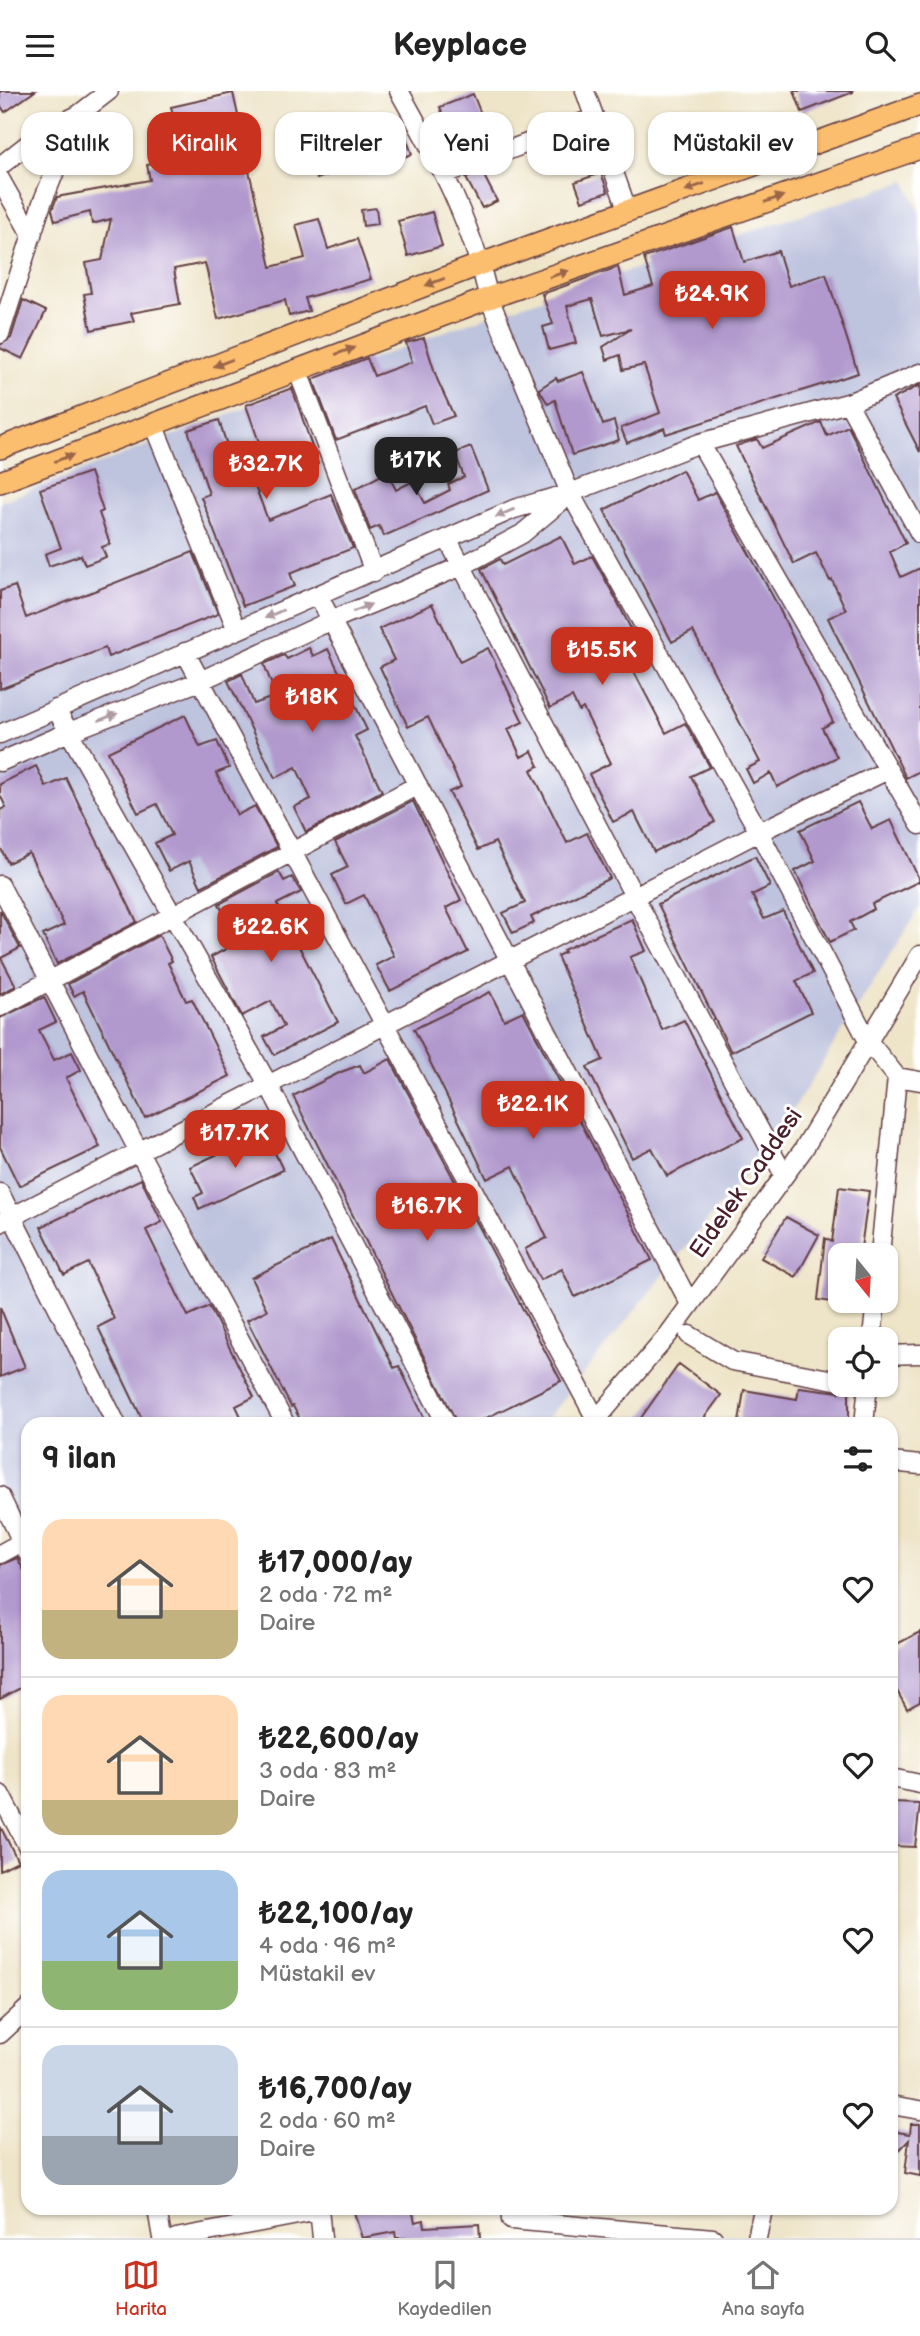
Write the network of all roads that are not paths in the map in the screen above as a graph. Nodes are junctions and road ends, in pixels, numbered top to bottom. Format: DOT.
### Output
graph roads {
  1 [pos="109,91"];
  2 [pos="399,91"];
  3 [pos="585,91"];
  4 [pos="920,105"];
  5 [pos="82,112"];
  6 [pos="592,112"];
  7 [pos="420,129"];
  8 [pos="920,148"];
  9 [pos="21,150"];
  10 [pos="0,166"];
  11 [pos="55,175"];
  12 [pos="445,175"];
  13 [pos="615,175"];
  14 [pos="0,179"];
  15 [pos="628,212"];
  16 [pos="32,236"];
  17 [pos="481,264"];
  18 [pos="489,298"];
  19 [pos="0,334"];
  20 [pos="297,369"];
  21 [pos="920,373"];
  22 [pos="848,403"];
  23 [pos="153,424"];
  24 [pos="700,443"];
  25 [pos="0,448"];
  26 [pos="0,482"];
  27 [pos="570,493"];
  28 [pos="920,534"];
  29 [pos="447,538"];
  30 [pos="462,566"];
  31 [pos="374,572"];
  32 [pos="318,595"];
  33 [pos="332,620"];
  34 [pos="237,630"];
  35 [pos="185,652"];
  36 [pos="200,681"];
  37 [pos="56,709"];
  38 [pos="69,731"];
  39 [pos="0,734"];
  40 [pos="0,762"];
  41 [pos="888,770"];
  42 [pos="418,785"];
  43 [pos="920,825"];
  44 [pos="759,832"];
  45 [pos="291,851"];
  46 [pos="0,885"];
  47 [pos="634,896"];
  48 [pos="173,916"];
  49 [pos="920,955"];
  50 [pos="510,960"];
  51 [pos="49,980"];
  52 [pos="0,1007"];
  53 [pos="383,1025"];
  54 [pos="868,1041"];
  55 [pos="897,1077"];
  56 [pos="920,1081"];
  57 [pos="268,1084"];
  58 [pos="138,1150"];
  59 [pos="784,1175"];
  60 [pos="0,1193"];
  61 [pos="6,1219"];
  62 [pos="881,1243"];
  63 [pos="690,1304"];
  64 [pos="689,1335"];
  65 [pos="920,1354"];
  66 [pos="898,1355"];
  67 [pos="828,1379"];
  68 [pos="865,1397"];
  69 [pos="113,1417"];
  70 [pos="282,1417"];
  71 [pos="443,1417"];
  72 [pos="591,1417"];
  73 [pos="598,1417"];
  74 [pos="864,1417"];
  75 [pos="898,1463"];
  76 [pos="920,1465"];
  77 [pos="0,1496"];
  78 [pos="21,1540"];
  79 [pos="21,1549"];
  80 [pos="0,1554"];
  81 [pos="898,1779"];
  82 [pos="920,1784"];
  83 [pos="0,1794"];
  84 [pos="21,1834"];
  85 [pos="21,2014"];
  86 [pos="0,2034"];
  87 [pos="898,2106"];
  88 [pos="920,2110"];
  89 [pos="159,2215"];
  90 [pos="293,2215"];
  91 [pos="320,2215"];
  92 [pos="511,2215"];
  93 [pos="762,2215"];
  94 [pos="162,2238"];
  95 [pos="176,2238"];
  96 [pos="322,2238"];
  97 [pos="713,2238"];
  98 [pos="757,2238"];
  1 -- 5 [label="street"];
  2 -- 7 [label="street"];
  3 -- 6 [label="street"];
  4 -- 15 [label="main road, one-way"];
  18 -- 8 [label="main road, one-way"];
  9 -- 10 [label="street"];
  11 -- 16 [label="street"];
  12 -- 17 [label="street"];
  13 -- 15 [label="street"];
  14 -- 16 [label="street"];
  15 -- 17 [label="main road"];
  16 -- 19 [label="street"];
  17 -- 18 [label="street"];
  17 -- 25 [label="main road, one-way"];
  20 -- 18 [label="main road, one-way"];
  18 -- 27 [label="street"];
  20 -- 23 [label="main road"];
  20 -- 31 [label="street"];
  21 -- 22 [label="street"];
  22 -- 24 [label="street"];
  22 -- 28 [label="street"];
  26 -- 23 [label="main road, one-way"];
  23 -- 34 [label="street"];
  24 -- 27 [label="street"];
  24 -- 41 [label="street"];
  27 -- 29 [label="street, one-way"];
  27 -- 30 [label="street"];
  27 -- 44 [label="street"];
  29 -- 30 [label="street"];
  29 -- 31 [label="street"];
  33 -- 30 [label="street, one-way"];
  30 -- 47 [label="street"];
  31 -- 32 [label="street"];
  32 -- 33 [label="street"];
  32 -- 34 [label="street, one-way"];
  33 -- 36 [label="street"];
  33 -- 42 [label="street"];
  34 -- 35 [label="street"];
  35 -- 36 [label="street"];
  35 -- 37 [label="street"];
  38 -- 36 [label="street, one-way"];
  36 -- 45 [label="street"];
  37 -- 38 [label="street"];
  37 -- 39 [label="street"];
  38 -- 40 [label="street"];
  38 -- 48 [label="street"];
  41 -- 43 [label="street"];
  41 -- 44 [label="street"];
  42 -- 45 [label="street"];
  42 -- 50 [label="street"];
  44 -- 47 [label="street"];
  44 -- 54 [label="street"];
  45 -- 48 [label="street"];
  45 -- 53 [label="street"];
  46 -- 51 [label="street"];
  47 -- 50 [label="street"];
  47 -- 59 [label="street"];
  48 -- 51 [label="street"];
  48 -- 57 [label="street"];
  49 -- 54 [label="street, Eldelek Caddesi"];
  50 -- 53 [label="street"];
  50 -- 63 [label="street"];
  51 -- 52 [label="street"];
  51 -- 58 [label="street"];
  53 -- 57 [label="street"];
  53 -- 72 [label="street"];
  54 -- 55 [label="street"];
  54 -- 59 [label="street, Eldelek Caddesi"];
  55 -- 56 [label="street"];
  55 -- 62 [label="street"];
  57 -- 58 [label="street"];
  57 -- 71 [label="street"];
  58 -- 61 [label="street"];
  58 -- 70 [label="street"];
  59 -- 63 [label="street, Eldelek Caddesi"];
  60 -- 61 [label="street"];
  61 -- 69 [label="street"];
  63 -- 73 [label="street, Eldelek Caddesi"];
  64 -- 67 [label="street"];
  65 -- 66 [label="street"];
  68 -- 74 [label="street"];
  75 -- 76 [label="street"];
  77 -- 78 [label="street"];
  79 -- 80 [label="street"];
  81 -- 82 [label="street"];
  83 -- 84 [label="street"];
  85 -- 86 [label="street"];
  87 -- 88 [label="street"];
  89 -- 94 [label="street"];
  90 -- 95 [label="street"];
  91 -- 96 [label="street"];
  92 -- 97 [label="street"];
  93 -- 98 [label="street"];
}
